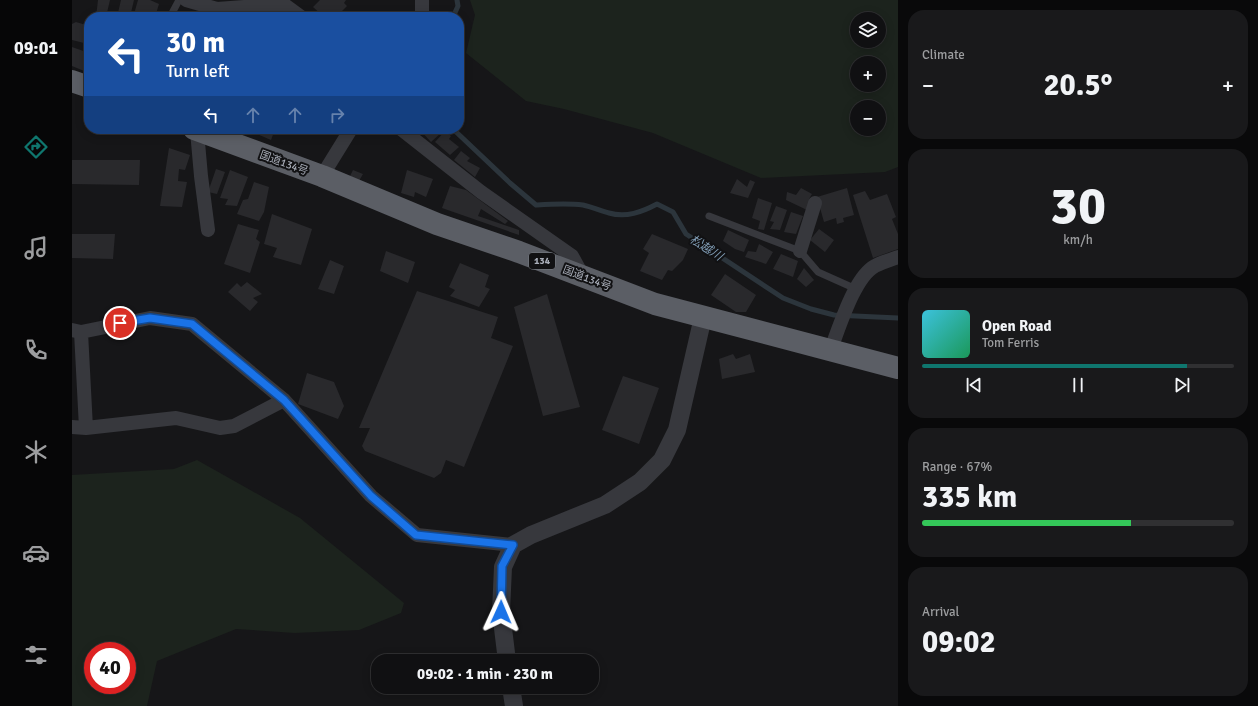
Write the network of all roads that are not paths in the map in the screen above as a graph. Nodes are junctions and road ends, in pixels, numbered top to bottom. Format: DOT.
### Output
graph roads {
  1 [pos="179,0"];
  2 [pos="186,0"];
  3 [pos="422,0"];
  4 [pos="274,7"];
  5 [pos="173,12"];
  6 [pos="288,12"];
  7 [pos="422,12"];
  8 [pos="72,81"];
  9 [pos="84,86"];
  10 [pos="196,134"];
  11 [pos="207,134"];
  12 [pos="348,134"];
  13 [pos="407,134"];
  14 [pos="322,176"];
  15 [pos="815,203"];
  16 [pos="709,216"];
  17 [pos="208,230"];
  18 [pos="800,251"];
  19 [pos="898,257"];
  20 [pos="584,278"];
  21 [pos="853,295"];
  22 [pos="703,317"];
  23 [pos="77,331"];
  24 [pos="830,351"];
  25 [pos="898,368"];
  26 [pos="284,400"];
  27 [pos="79,427"];
  28 [pos="513,545"];
  29 [pos="506,654"];
  30 [pos="512,694"];
  31 [pos="514,706"];
  1 -- 5 [label="lane"];
  2 -- 4 [label="street"];
  3 -- 7 [label="street"];
  4 -- 6 [label="street"];
  8 -- 9 [label="highway"];
  10 -- 17 [label="street"];
  11 -- 14 [label="highway, 国道134号 / 134"];
  12 -- 14 [label="street"];
  13 -- 20 [label="street"];
  14 -- 20 [label="highway, 国道134号 / 134"];
  15 -- 18 [label="street"];
  16 -- 18 [label="lane"];
  18 -- 21 [label="lane"];
  19 -- 21 [label="street"];
  20 -- 22 [label="highway, 国道134号 / 134"];
  21 -- 24 [label="street"];
  22 -- 24 [label="highway, 国道134号 / 134"];
  22 -- 28 [label="street"];
  23 -- 26 [label="street"];
  23 -- 27 [label="street"];
  24 -- 25 [label="highway, 国道134号 / 134"];
  26 -- 27 [label="street"];
  26 -- 28 [label="street"];
  28 -- 29 [label="street"];
  30 -- 31 [label="street"];
}
